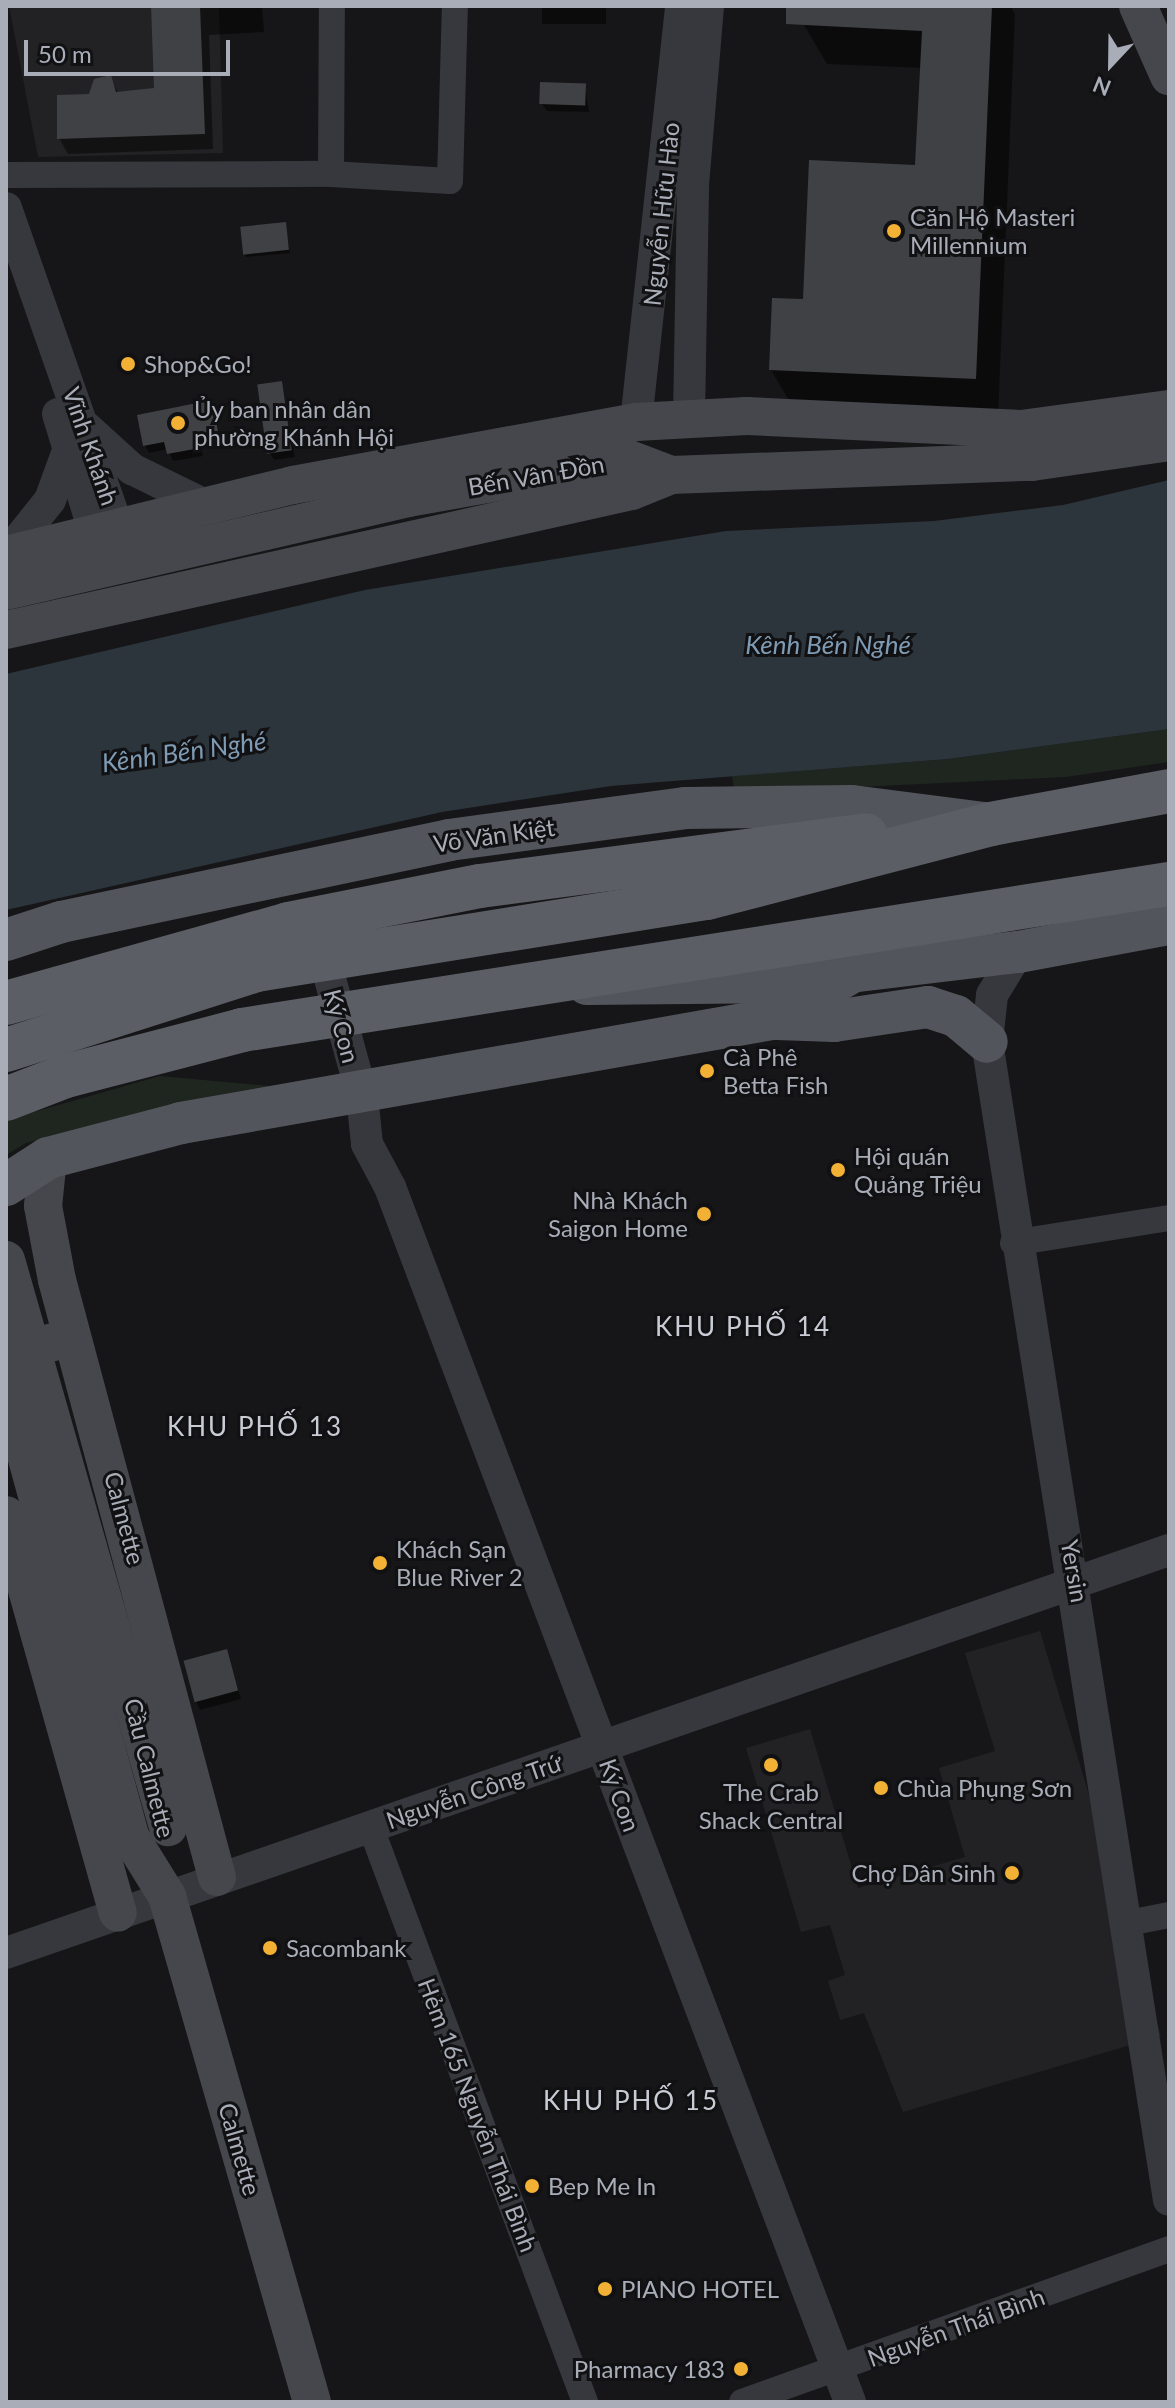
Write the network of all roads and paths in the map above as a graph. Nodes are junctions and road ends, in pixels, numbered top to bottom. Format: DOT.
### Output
graph roads {
  1 [pos="332,6"];
  2 [pos="455,6"];
  3 [pos="681,6"];
  4 [pos="708,6"];
  5 [pos="1138,6"];
  6 [pos="1169,76"];
  7 [pos="331,174"];
  8 [pos="6,175"];
  9 [pos="6,208"];
  10 [pos="645,367"];
  11 [pos="685,370"];
  12 [pos="1169,409"];
  13 [pos="689,418"];
  14 [pos="636,422"];
  15 [pos="76,437"];
  16 [pos="1169,442"];
  17 [pos="671,475"];
  18 [pos="203,504"];
  19 [pos="111,544"];
  20 [pos="6,555"];
  21 [pos="6,591"];
  22 [pos="6,630"];
  23 [pos="1169,791"];
  24 [pos="991,824"];
  25 [pos="1169,884"];
  26 [pos="1169,924"];
  27 [pos="6,940"];
  28 [pos="1018,952"];
  29 [pos="324,957"];
  30 [pos="852,972"];
  31 [pos="542,980"];
  32 [pos="6,1003"];
  33 [pos="337,1015"];
  34 [pos="772,1019"];
  35 [pos="6,1029"];
  36 [pos="987,1042"];
  37 [pos="6,1050"];
  38 [pos="362,1095"];
  39 [pos="6,1099"];
  40 [pos="48,1158"];
  41 [pos="6,1185"];
  42 [pos="1169,1218"];
  43 [pos="1013,1243"];
  44 [pos="6,1260"];
  45 [pos="74,1336"];
  46 [pos="6,1355"];
  47 [pos="6,1382"];
  48 [pos="6,1515"];
  49 [pos="1169,1550"];
  50 [pos="1078,1585"];
  51 [pos="602,1746"];
  52 [pos="371,1828"];
  53 [pos="217,1877"];
  54 [pos="167,1896"];
  55 [pos="118,1913"];
  56 [pos="1169,1915"];
  57 [pos="1128,1923"];
  58 [pos="6,1953"];
  59 [pos="1169,2200"];
  60 [pos="1169,2249"];
  61 [pos="838,2368"];
  62 [pos="312,2402"];
  63 [pos="585,2402"];
  64 [pos="742,2402"];
  65 [pos="850,2402"];
  1 -- 7 [label="street"];
  2 -- 7 [label="street"];
  3 -- 10 [label="street, Nguyễn Hữu Hào"];
  4 -- 11 [label="street, Nguyễn Hữu Hào"];
  5 -- 6 [label="main road"];
  7 -- 8 [label="street"];
  9 -- 15 [label="street, Vĩnh Khánh"];
  10 -- 11 [label="street"];
  10 -- 14 [label="street, Nguyễn Hữu Hào"];
  11 -- 13 [label="street, Nguyễn Hữu Hào"];
  12 -- 13 [label="main road, Bến Vân Đồn"];
  13 -- 14 [label="main road, Bến Vân Đồn"];
  14 -- 18 [label="main road, Bến Vân Đồn"];
  15 -- 18 [label="street"];
  15 -- 19 [label="street, Vĩnh Khánh"];
  15 -- 20 [label="street"];
  16 -- 17 [label="main road, Bến Vân Đồn"];
  17 -- 19 [label="main road, Bến Vân Đồn"];
  17 -- 22 [label="main road"];
  18 -- 19 [label="main road, Bến Vân Đồn"];
  19 -- 20 [label="main road, Bến Vân Đồn"];
  19 -- 21 [label="main road, Bến Vân Đồn"];
  23 -- 24 [label="highway, Võ Văn Kiệt"];
  24 -- 27 [label="main road, Võ Văn Kiệt"];
  24 -- 29 [label="highway, Võ Văn Kiệt"];
  24 -- 32 [label="highway"];
  25 -- 31 [label="highway"];
  26 -- 28 [label="main road"];
  28 -- 30 [label="main road"];
  28 -- 36 [label="street, Yersin"];
  29 -- 33 [label="street, Ký Con"];
  29 -- 35 [label="highway, Võ Văn Kiệt"];
  29 -- 37 [label="highway, Võ Văn Kiệt"];
  30 -- 31 [label="main road"];
  30 -- 34 [label="main road"];
  31 -- 33 [label="highway"];
  33 -- 38 [label="street, Ký Con"];
  33 -- 39 [label="highway"];
  34 -- 36 [label="main road"];
  34 -- 38 [label="main road"];
  36 -- 43 [label="street, Yersin"];
  38 -- 40 [label="main road"];
  38 -- 51 [label="street, Ký Con"];
  40 -- 41 [label="main road"];
  40 -- 45 [label="main road, Calmette"];
  42 -- 43 [label="street"];
  43 -- 50 [label="street, Yersin"];
  44 -- 54 [label="main road, Cầu Calmette, bridge"];
  45 -- 46 [label="main road"];
  45 -- 53 [label="main road, Calmette"];
  47 -- 54 [label="main road, Cầu Calmette"];
  48 -- 55 [label="main road"];
  49 -- 50 [label="street, Nguyễn Công Trứ"];
  50 -- 51 [label="street, Nguyễn Công Trứ"];
  50 -- 57 [label="street, Yersin"];
  51 -- 52 [label="street, Nguyễn Công Trứ"];
  51 -- 61 [label="street, Ký Con"];
  52 -- 53 [label="street, Nguyễn Công Trứ"];
  52 -- 63 [label="street, Hẻm 165 Nguyễn Thái Bình"];
  53 -- 54 [label="street, Nguyễn Công Trứ"];
  54 -- 55 [label="street, Nguyễn Công Trứ"];
  54 -- 62 [label="main road, Calmette"];
  55 -- 58 [label="street, Nguyễn Công Trứ"];
  56 -- 57 [label="street"];
  57 -- 59 [label="street, Yersin"];
  60 -- 61 [label="street, Nguyễn Thái Bình"];
  61 -- 64 [label="street, Nguyễn Thái Bình"];
  61 -- 65 [label="street, Ký Con"];
}
